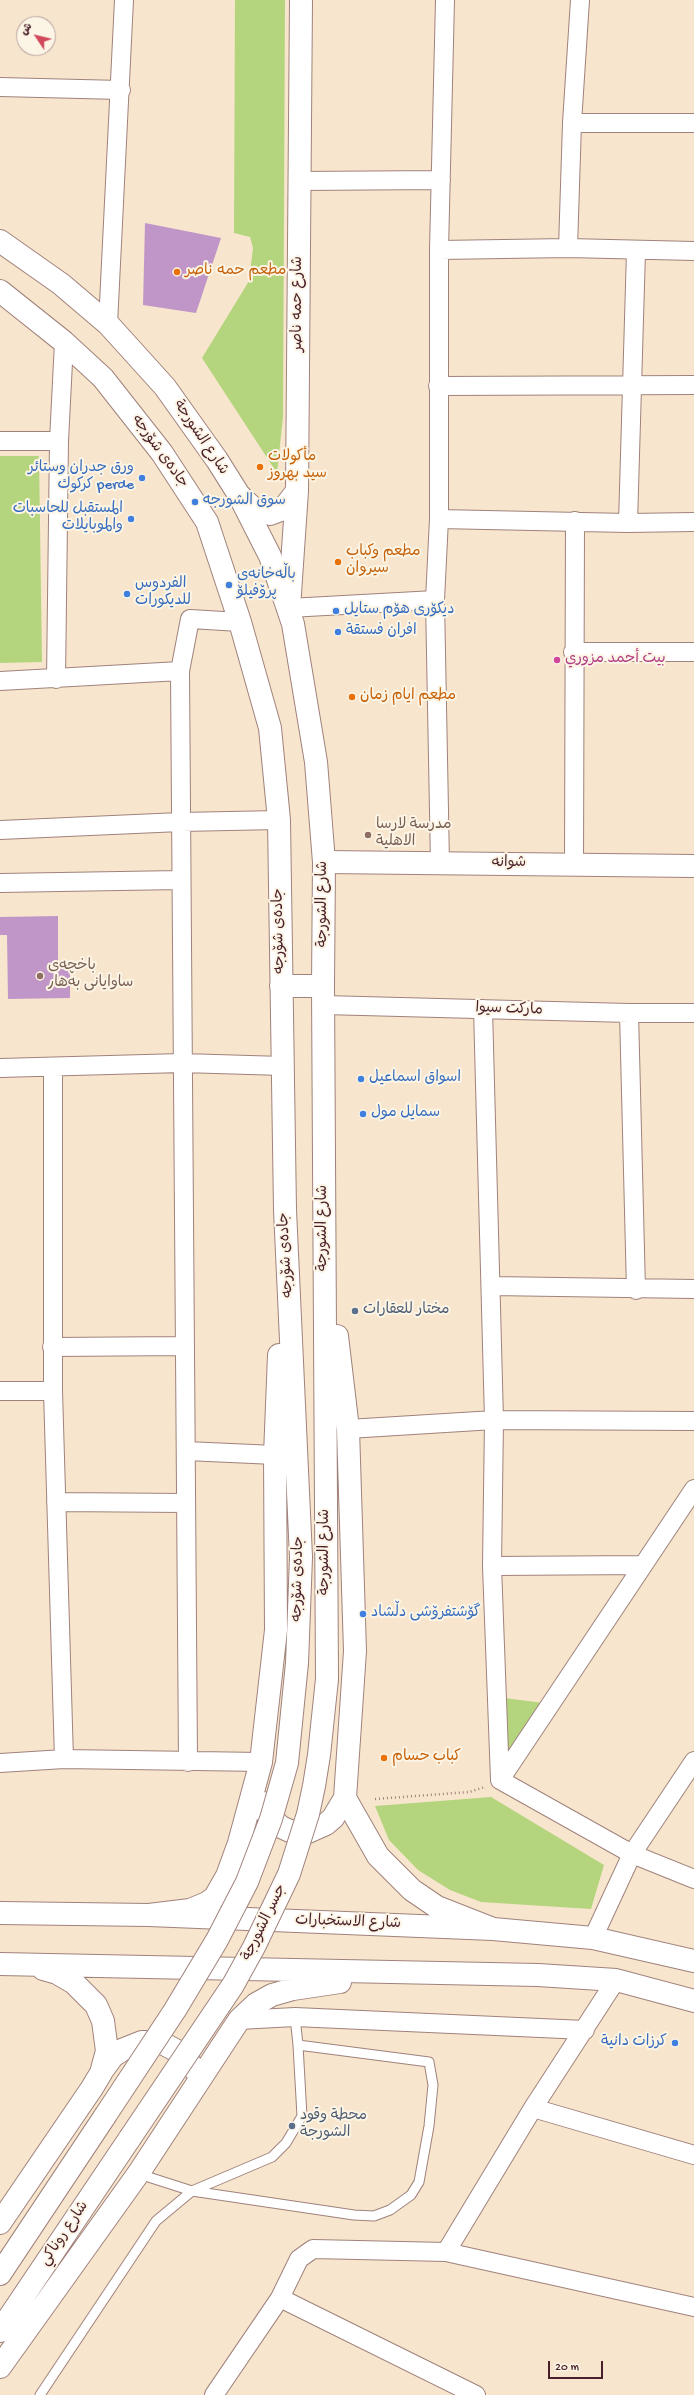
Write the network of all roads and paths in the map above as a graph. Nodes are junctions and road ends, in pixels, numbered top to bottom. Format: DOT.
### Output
graph roads {
  1 [pos="124,0"];
  2 [pos="301,0"];
  3 [pos="445,0"];
  4 [pos="580,0"];
  5 [pos="0,87"];
  6 [pos="121,90"];
  7 [pos="694,122"];
  8 [pos="572,123"];
  9 [pos="441,180"];
  10 [pos="300,181"];
  11 [pos="0,241"];
  12 [pos="568,248"];
  13 [pos="439,250"];
  14 [pos="636,251"];
  15 [pos="694,251"];
  16 [pos="0,291"];
  17 [pos="108,324"];
  18 [pos="64,342"];
  19 [pos="631,384"];
  20 [pos="694,385"];
  21 [pos="438,386"];
  22 [pos="0,441"];
  23 [pos="59,441"];
  24 [pos="297,491"];
  25 [pos="238,495"];
  26 [pos="439,519"];
  27 [pos="575,521"];
  28 [pos="694,522"];
  29 [pos="628,523"];
  30 [pos="435,600"];
  31 [pos="289,608"];
  32 [pos="240,622"];
  33 [pos="573,652"];
  34 [pos="694,652"];
  35 [pos="180,671"];
  36 [pos="56,679"];
  37 [pos="0,681"];
  38 [pos="279,820"];
  39 [pos="180,822"];
  40 [pos="0,830"];
  41 [pos="324,862"];
  42 [pos="440,864"];
  43 [pos="574,865"];
  44 [pos="694,866"];
  45 [pos="180,880"];
  46 [pos="0,883"];
  47 [pos="281,986"];
  48 [pos="323,995"];
  49 [pos="483,1009"];
  50 [pos="629,1013"];
  51 [pos="694,1013"];
  52 [pos="182,1063"];
  53 [pos="283,1066"];
  54 [pos="0,1068"];
  55 [pos="53,1068"];
  56 [pos="285,1210"];
  57 [pos="324,1232"];
  58 [pos="491,1286"];
  59 [pos="636,1290"];
  60 [pos="694,1290"];
  61 [pos="185,1346"];
  62 [pos="52,1347"];
  63 [pos="0,1391"];
  64 [pos="53,1391"];
  65 [pos="494,1420"];
  66 [pos="694,1421"];
  67 [pos="348,1428"];
  68 [pos="186,1451"];
  69 [pos="275,1455"];
  70 [pos="694,1489"];
  71 [pos="56,1502"];
  72 [pos="186,1503"];
  73 [pos="643,1565"];
  74 [pos="492,1566"];
  75 [pos="327,1679"];
  76 [pos="64,1759"];
  77 [pos="694,1761"];
  78 [pos="188,1762"];
  79 [pos="261,1762"];
  80 [pos="0,1763"];
  81 [pos="495,1783"];
  82 [pos="345,1798"];
  83 [pos="375,1799"];
  84 [pos="632,1854"];
  85 [pos="694,1879"];
  86 [pos="0,1913"];
  87 [pos="149,1915"];
  88 [pos="493,1929"];
  89 [pos="593,1938"];
  90 [pos="694,1961"];
  91 [pos="2,1964"];
  92 [pos="401,1972"];
  93 [pos="616,1980"];
  94 [pos="694,2001"];
  95 [pos="295,2017"];
  96 [pos="239,2020"];
  97 [pos="584,2030"];
  98 [pos="298,2045"];
  99 [pos="101,2072"];
  100 [pos="200,2078"];
  101 [pos="533,2108"];
  102 [pos="130,2138"];
  103 [pos="694,2155"];
  104 [pos="138,2174"];
  105 [pos="192,2191"];
  106 [pos="0,2223"];
  107 [pos="446,2252"];
  108 [pos="0,2274"];
  109 [pos="280,2298"];
  110 [pos="694,2307"];
  111 [pos="0,2331"];
  112 [pos="0,2367"];
  113 [pos="40,2395"];
  114 [pos="214,2395"];
  115 [pos="476,2395"];
  1 -- 6 [label="street"];
  2 -- 10 [label="main road, شارع حمه ناصر"];
  3 -- 9 [label="street"];
  4 -- 8 [label="street"];
  5 -- 6 [label="street"];
  6 -- 17 [label="street"];
  7 -- 8 [label="street"];
  8 -- 12 [label="street"];
  9 -- 10 [label="street"];
  9 -- 13 [label="street"];
  10 -- 24 [label="main road, شارع حمه ناصر"];
  11 -- 17 [label="main road, شارع الشورجة"];
  12 -- 13 [label="street"];
  12 -- 14 [label="street"];
  13 -- 21 [label="street"];
  14 -- 15 [label="street"];
  14 -- 19 [label="street"];
  16 -- 18 [label="main road, جادەی شۆرجە"];
  17 -- 25 [label="main road, شارع الشورجة"];
  18 -- 23 [label="street"];
  18 -- 32 [label="main road, جادەی شۆرجە"];
  19 -- 20 [label="street"];
  19 -- 21 [label="street"];
  19 -- 29 [label="street"];
  21 -- 26 [label="street"];
  22 -- 23 [label="street"];
  23 -- 36 [label="street"];
  24 -- 25 [label="main road"];
  24 -- 31 [label="main road, شارع حمه ناصر"];
  25 -- 31 [label="main road, شارع الشورجة"];
  26 -- 27 [label="street"];
  26 -- 30 [label="street"];
  27 -- 29 [label="street"];
  27 -- 33 [label="street"];
  28 -- 29 [label="street"];
  30 -- 31 [label="street"];
  30 -- 42 [label="street"];
  31 -- 41 [label="main road, شارع الشورجة"];
  32 -- 35 [label="street"];
  32 -- 38 [label="main road, جادەی شۆرجە"];
  33 -- 34 [label="street"];
  33 -- 43 [label="street"];
  35 -- 36 [label="street"];
  35 -- 39 [label="street"];
  36 -- 37 [label="street"];
  38 -- 39 [label="street"];
  38 -- 47 [label="main road, جادەی شۆرجە"];
  39 -- 40 [label="street"];
  39 -- 45 [label="street"];
  41 -- 42 [label="main road, شوانە"];
  41 -- 48 [label="main road, شارع الشورجة"];
  42 -- 43 [label="main road, شوانە"];
  43 -- 44 [label="main road, شوانە"];
  45 -- 46 [label="street"];
  45 -- 52 [label="street"];
  47 -- 48 [label="main road"];
  47 -- 53 [label="main road, جادەی شۆرجە"];
  48 -- 49 [label="street, مارکت سیوا"];
  48 -- 57 [label="main road, شارع الشورجة"];
  49 -- 50 [label="street, مارکت سیوا"];
  49 -- 58 [label="street"];
  50 -- 51 [label="street, مارکت سیوا"];
  50 -- 59 [label="street"];
  52 -- 53 [label="street"];
  52 -- 55 [label="street"];
  52 -- 61 [label="street"];
  53 -- 56 [label="main road, جادەی شۆرجە"];
  54 -- 55 [label="street"];
  55 -- 62 [label="street"];
  56 -- 69 [label="main road"];
  56 -- 108 [label="main road, جادەی شۆرجە, bridge"];
  57 -- 67 [label="main road"];
  57 -- 75 [label="main road, شارع الشورجة"];
  58 -- 59 [label="street"];
  58 -- 65 [label="street"];
  59 -- 60 [label="street"];
  61 -- 62 [label="street"];
  61 -- 68 [label="street"];
  62 -- 64 [label="street"];
  63 -- 64 [label="street"];
  64 -- 71 [label="street"];
  65 -- 66 [label="street"];
  65 -- 67 [label="street"];
  65 -- 74 [label="street"];
  67 -- 82 [label="main road"];
  68 -- 69 [label="street"];
  68 -- 72 [label="street"];
  69 -- 79 [label="main road"];
  70 -- 73 [label="street"];
  71 -- 72 [label="street"];
  71 -- 76 [label="street"];
  72 -- 78 [label="street"];
  73 -- 74 [label="street"];
  73 -- 81 [label="street"];
  74 -- 81 [label="street"];
  75 -- 102 [label="main road, جسر الشورجة, bridge"];
  76 -- 78 [label="street"];
  76 -- 80 [label="street"];
  77 -- 84 [label="street"];
  78 -- 79 [label="street"];
  79 -- 82 [label="main road"];
  79 -- 87 [label="main road"];
  81 -- 83 [label="path"];
  81 -- 84 [label="street"];
  82 -- 88 [label="main road"];
  84 -- 85 [label="street"];
  84 -- 89 [label="street"];
  86 -- 87 [label="main road, شارع الاستخبارات"];
  87 -- 88 [label="main road, شارع الاستخبارات"];
  88 -- 89 [label="main road, شارع الاستخبارات"];
  89 -- 90 [label="main road, شارع الاستخبارات"];
  91 -- 92 [label="main road"];
  91 -- 99 [label="main road"];
  92 -- 93 [label="main road"];
  92 -- 96 [label="main road"];
  93 -- 94 [label="main road"];
  93 -- 97 [label="street"];
  95 -- 96 [label="street"];
  95 -- 97 [label="street"];
  95 -- 98 [label="lane"];
  96 -- 100 [label="main road"];
  97 -- 101 [label="street"];
  98 -- 105 [label="lane"];
  98 -- 105 [label="lane"];
  99 -- 100 [label="main road"];
  99 -- 106 [label="main road"];
  100 -- 104 [label="main road"];
  101 -- 103 [label="street"];
  101 -- 107 [label="street"];
  102 -- 111 [label="main road, شارع روناكي"];
  104 -- 105 [label="lane"];
  104 -- 112 [label="main road"];
  105 -- 113 [label="lane"];
  107 -- 109 [label="street"];
  107 -- 110 [label="street"];
  109 -- 114 [label="street"];
  109 -- 115 [label="street"];
}
